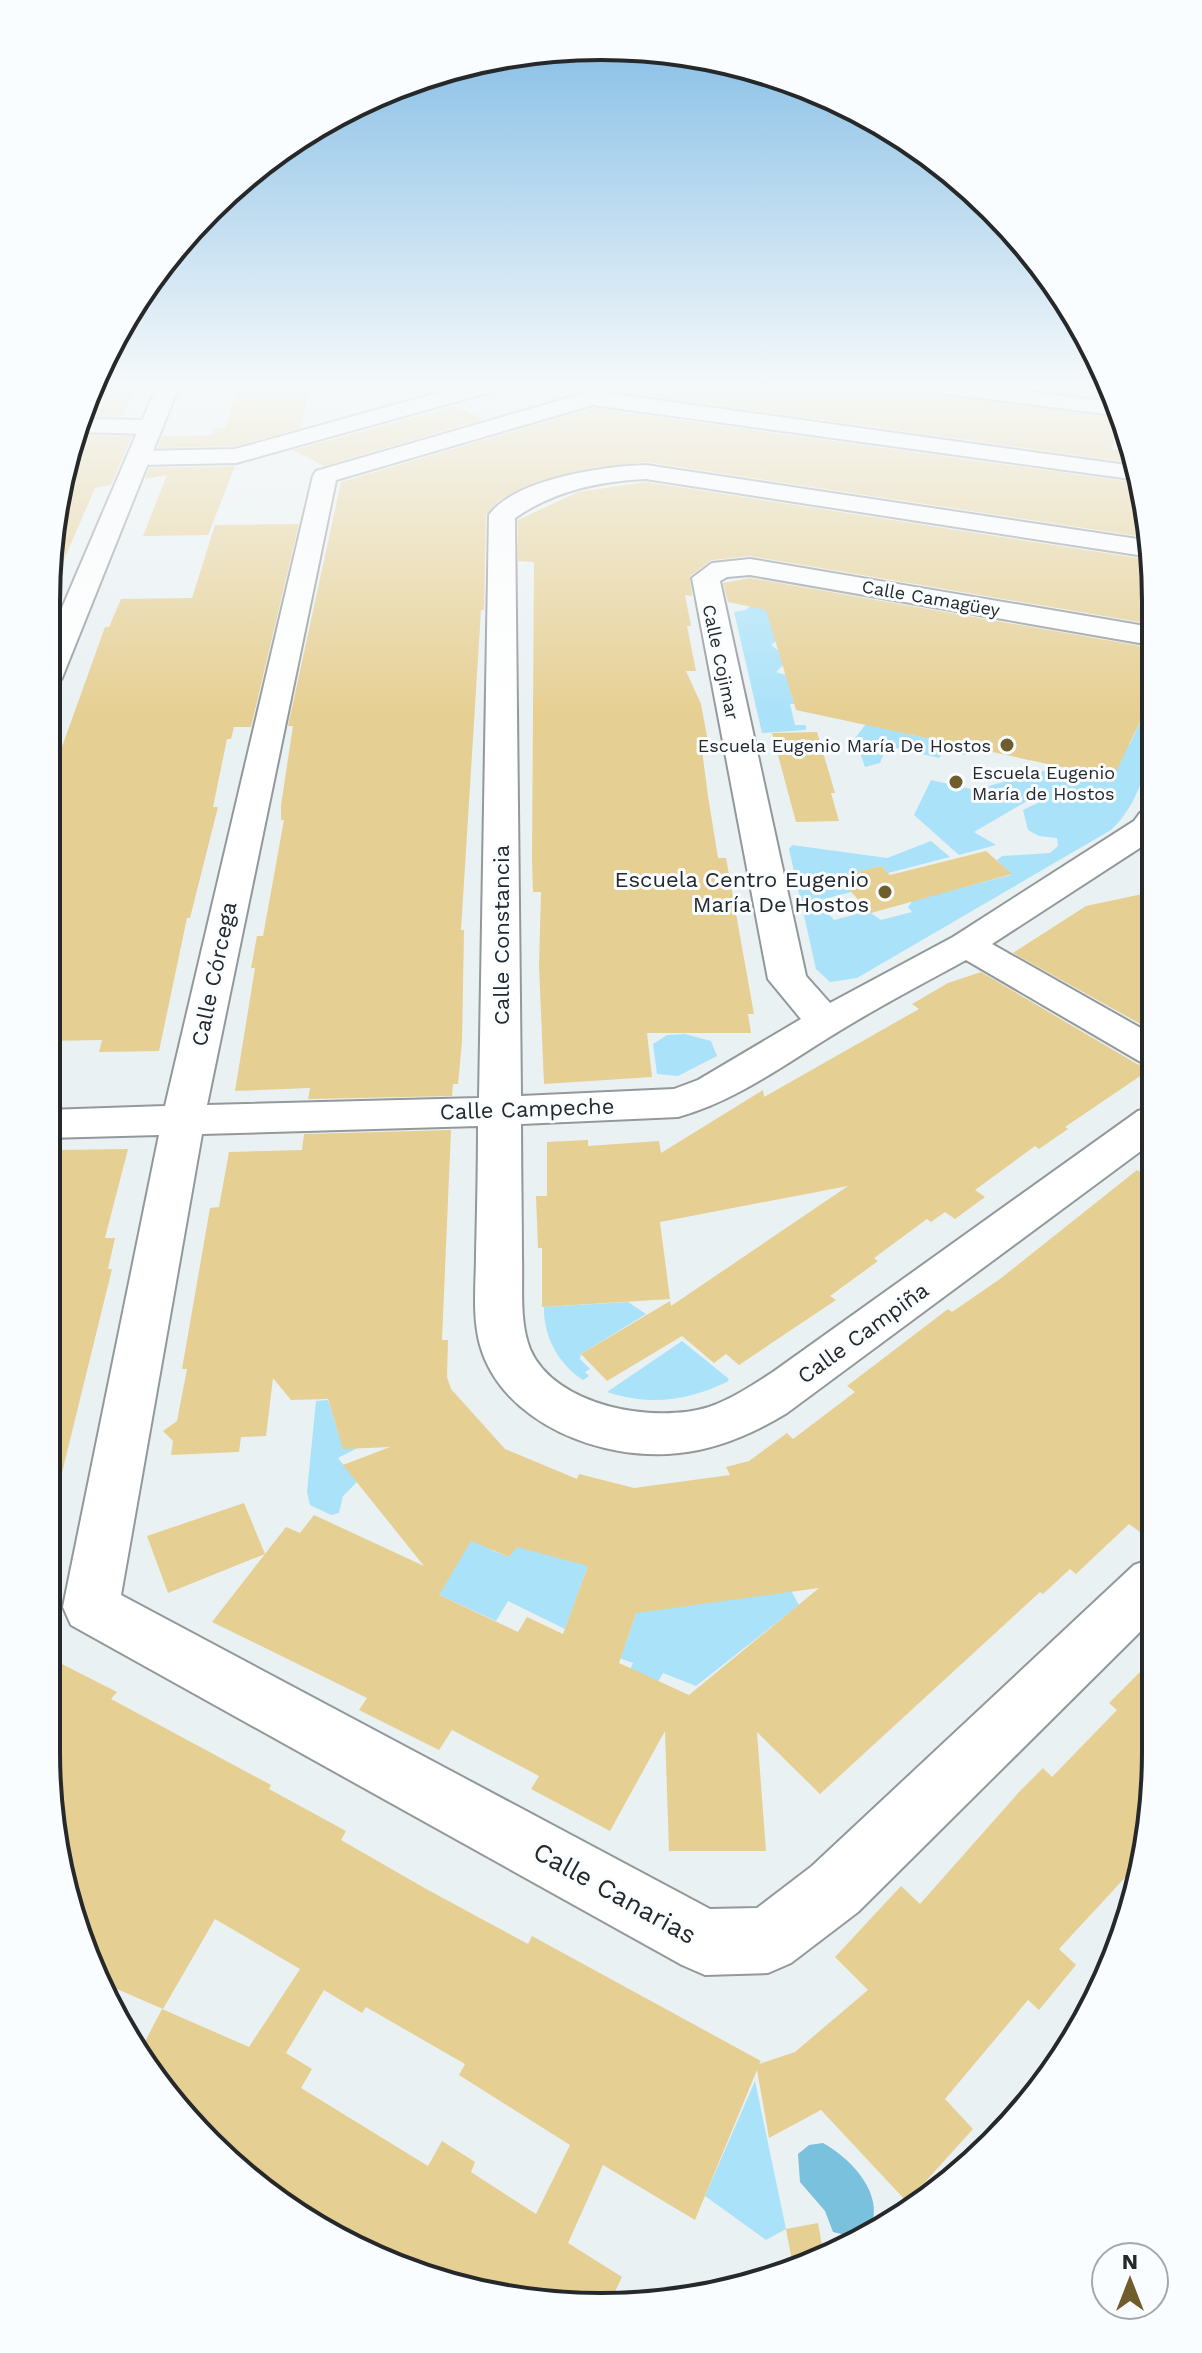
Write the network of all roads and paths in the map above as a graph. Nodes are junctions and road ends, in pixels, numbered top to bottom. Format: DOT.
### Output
graph roads {
  1 [pos="124,496"];
  2 [pos="318,496"];
  3 [pos="539,496"];
  4 [pos="802,496"];
  5 [pos="1139,547"];
  6 [pos="711,572"];
  7 [pos="1142,634"];
  8 [pos="60,647"];
  9 [pos="1142,832"];
  10 [pos="966,945"];
  11 [pos="825,1022"];
  12 [pos="1142,1046"];
  13 [pos="500,1111"];
  14 [pos="183,1119"];
  15 [pos="60,1124"];
  16 [pos="1142,1129"];
  17 [pos="540,1394"];
  18 [pos="1142,1594"];
  19 [pos="91,1607"];
  1 -- 8 [label="street"];
  2 -- 14 [label="street, Calle Córcega"];
  3 -- 13 [label="street, Calle Constancia"];
  4 -- 5 [label="street, Calle Constancia"];
  6 -- 7 [label="street, Calle Camagüey"];
  6 -- 11 [label="street, Calle Cojimar"];
  9 -- 10 [label="street, Calle Campeche"];
  10 -- 11 [label="street, Calle Campeche"];
  10 -- 12 [label="street"];
  11 -- 13 [label="street, Calle Campeche"];
  13 -- 14 [label="street, Calle Campeche"];
  13 -- 17 [label="street, Calle Constancia"];
  14 -- 15 [label="street, Calle Campeche"];
  14 -- 19 [label="street, Calle Córcega"];
  16 -- 17 [label="street, Calle Campiña"];
  18 -- 19 [label="street, Calle Canarias"];
}
